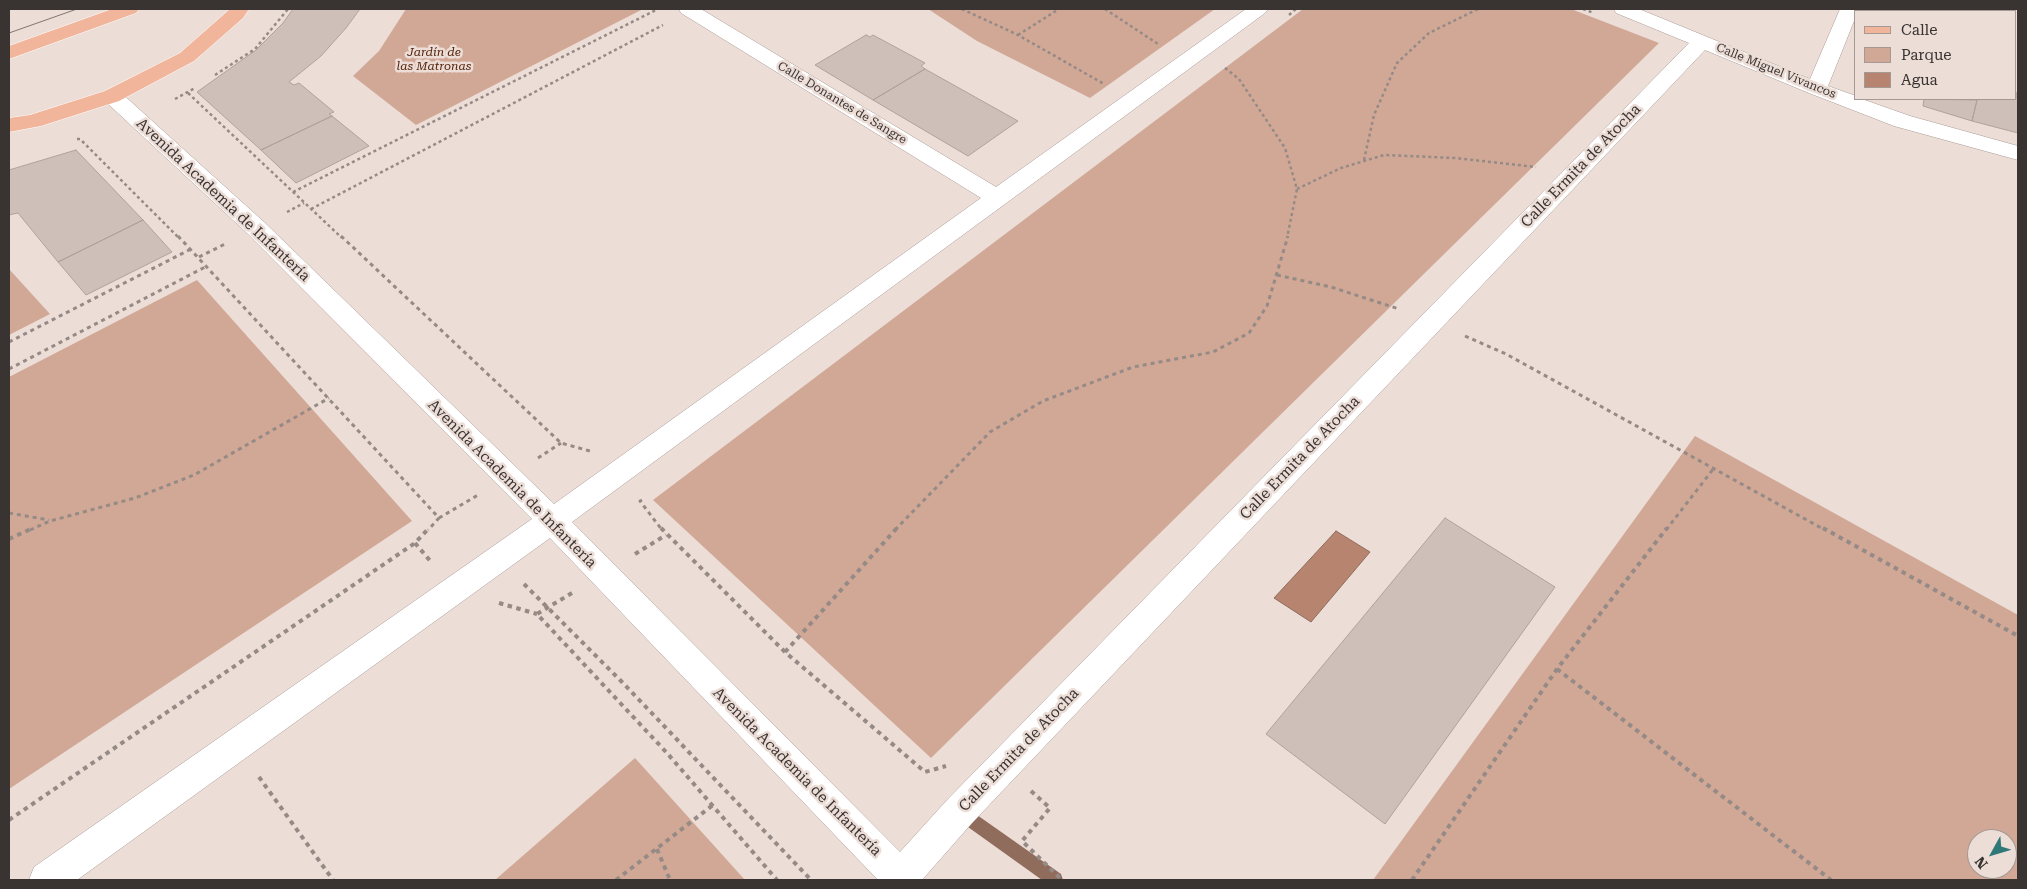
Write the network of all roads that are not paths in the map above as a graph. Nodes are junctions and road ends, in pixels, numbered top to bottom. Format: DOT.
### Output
graph roads {
  1 [pos="129,9"];
  2 [pos="239,9"];
  3 [pos="1258,9"];
  4 [pos="1623,9"];
  5 [pos="1849,9"];
  6 [pos="689,10"];
  7 [pos="1702,41"];
  8 [pos="9,52"];
  9 [pos="1816,89"];
  10 [pos="112,96"];
  11 [pos="9,125"];
  12 [pos="2018,153"];
  13 [pos="997,198"];
  14 [pos="552,521"];
  15 [pos="902,879"];
  16 [pos="47,880"];
  1 -- 8 [label="main road"];
  2 -- 10 [label="main road"];
  3 -- 13 [label="street"];
  4 -- 7 [label="street, Calle Miguel Vivancos"];
  5 -- 9 [label="street"];
  6 -- 13 [label="street, Calle Donantes de Sangre"];
  7 -- 9 [label="street, Calle Miguel Vivancos"];
  7 -- 15 [label="street, Calle Ermita de Atocha"];
  9 -- 12 [label="street, Calle Miguel Vivancos"];
  10 -- 11 [label="main road"];
  10 -- 14 [label="street, Avenida Academia de Infantería"];
  13 -- 14 [label="street"];
  14 -- 15 [label="street, Avenida Academia de Infantería"];
  14 -- 16 [label="street"];
}
